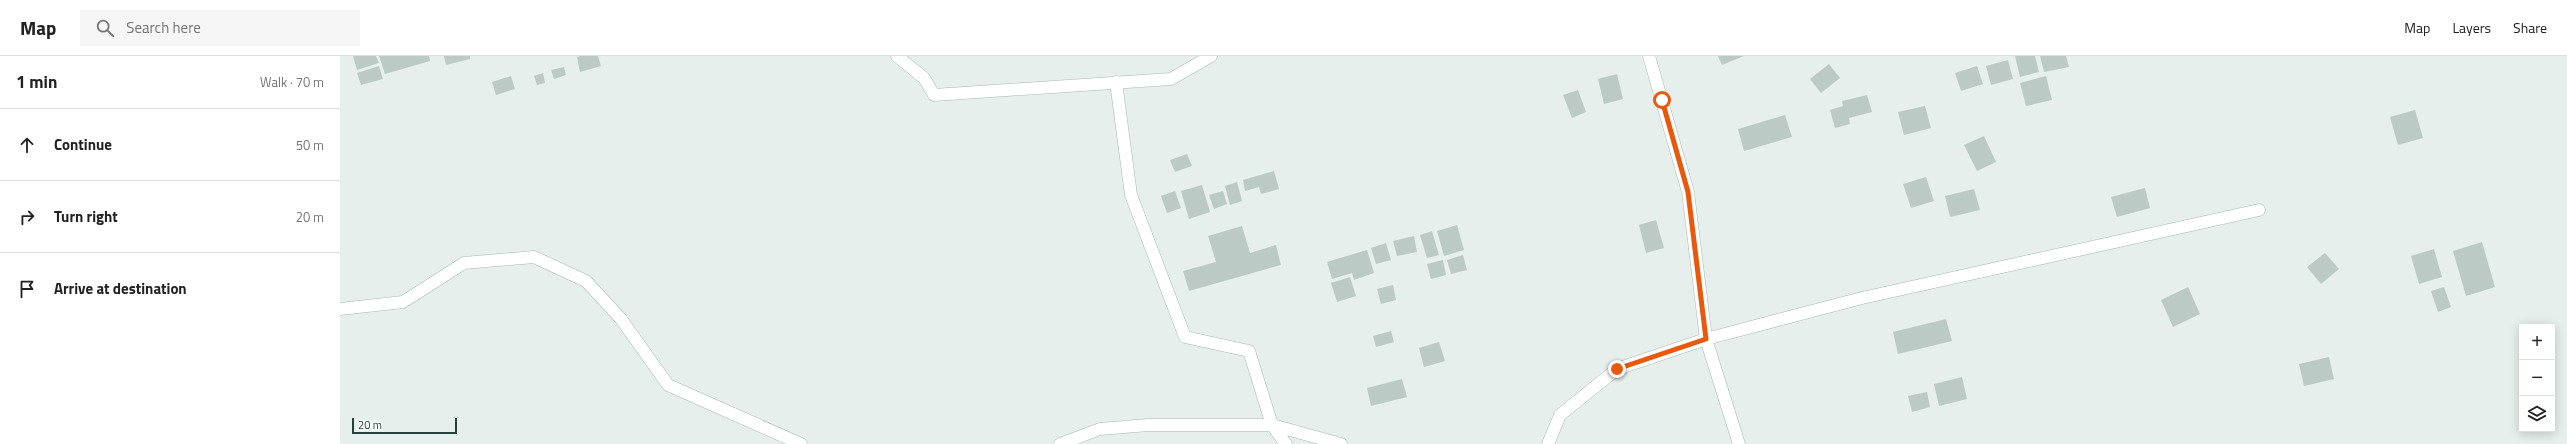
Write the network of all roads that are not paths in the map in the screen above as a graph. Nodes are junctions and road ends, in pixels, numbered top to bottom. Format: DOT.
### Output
graph roads {
  1 [pos="897,56"];
  2 [pos="1211,56"];
  3 [pos="1649,56"];
  4 [pos="1116,82"];
  5 [pos="2259,210"];
  6 [pos="340,309"];
  7 [pos="1706,339"];
  8 [pos="1272,425"];
  9 [pos="801,444"];
  10 [pos="1060,444"];
  11 [pos="1286,444"];
  12 [pos="1341,444"];
  13 [pos="1548,444"];
  14 [pos="1739,444"];
  1 -- 4 [label="street"];
  2 -- 4 [label="street"];
  3 -- 7 [label="street"];
  4 -- 8 [label="street"];
  5 -- 7 [label="street"];
  6 -- 9 [label="street"];
  7 -- 13 [label="street"];
  7 -- 14 [label="street"];
  8 -- 10 [label="street"];
  8 -- 11 [label="street"];
  8 -- 12 [label="street"];
}
